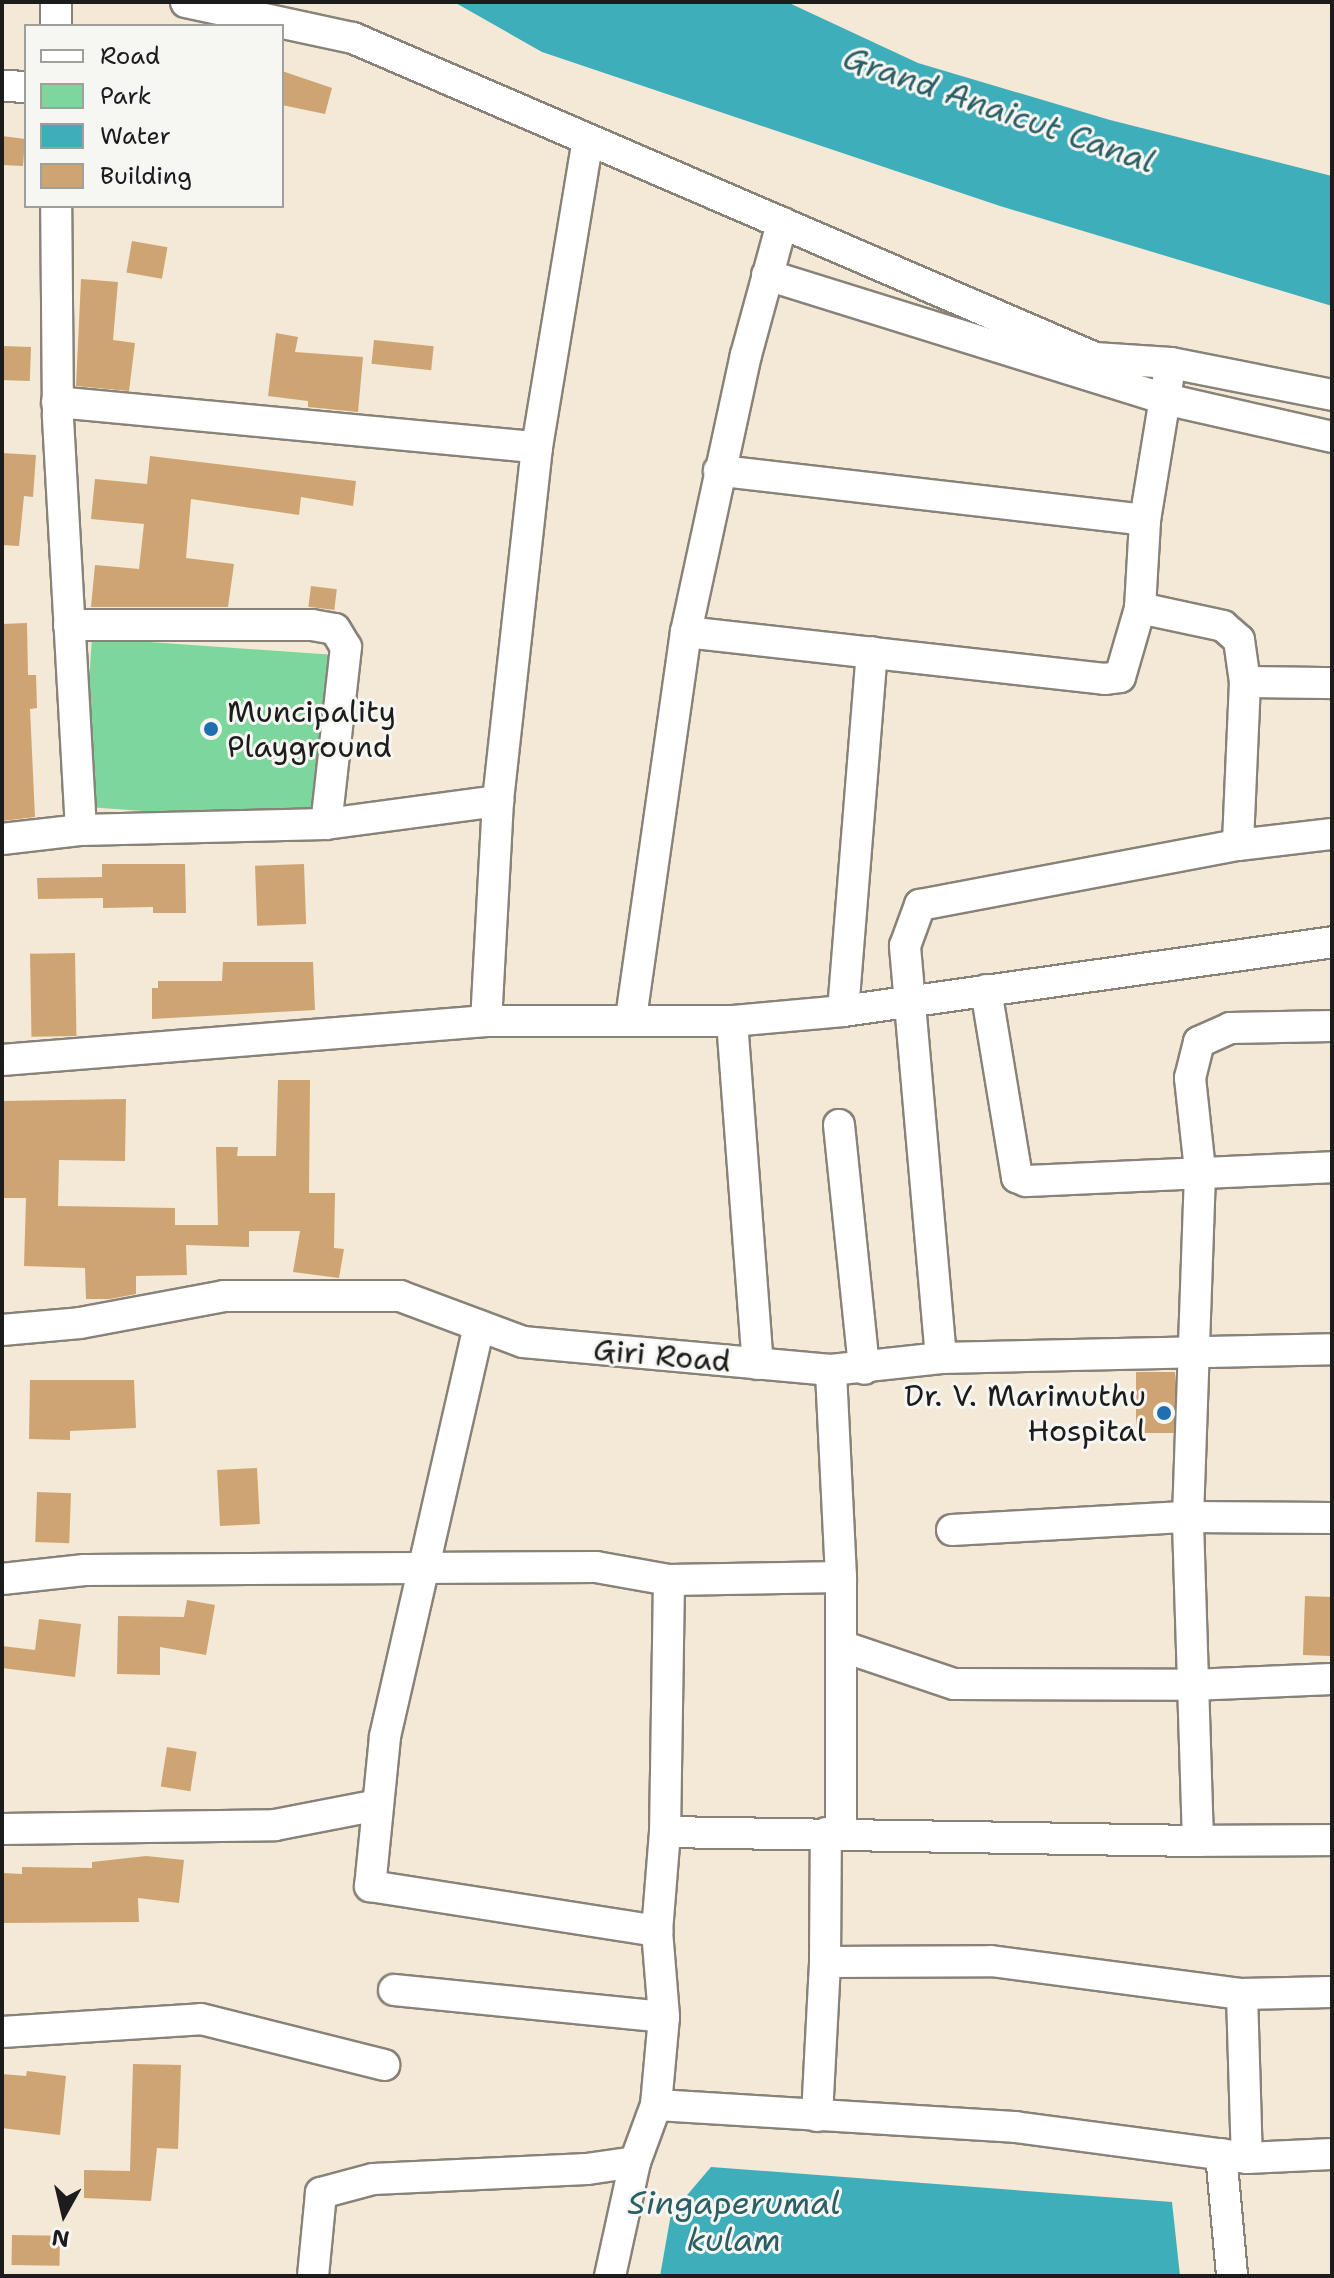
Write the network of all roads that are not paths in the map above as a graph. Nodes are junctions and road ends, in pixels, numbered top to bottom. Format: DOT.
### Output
graph roads {
  1 [pos="56,2"];
  2 [pos="186,2"];
  3 [pos="56,24"];
  4 [pos="2,86"];
  5 [pos="24,87"];
  6 [pos="588,140"];
  7 [pos="56,208"];
  8 [pos="782,223"];
  9 [pos="767,275"];
  10 [pos="1171,363"];
  11 [pos="1332,395"];
  12 [pos="1165,399"];
  13 [pos="57,402"];
  14 [pos="1332,437"];
  15 [pos="537,447"];
  16 [pos="719,471"];
  17 [pos="1145,520"];
  18 [pos="1140,608"];
  19 [pos="69,625"];
  20 [pos="686,632"];
  21 [pos="872,652"];
  22 [pos="1245,682"];
  23 [pos="1332,683"];
  24 [pos="498,801"];
  25 [pos="326,824"];
  26 [pos="81,830"];
  27 [pos="1332,834"];
  28 [pos="2,839"];
  29 [pos="1238,845"];
  30 [pos="1332,942"];
  31 [pos="986,990"];
  32 [pos="908,1000"];
  33 [pos="843,1011"];
  34 [pos="631,1018"];
  35 [pos="486,1021"];
  36 [pos="732,1021"];
  37 [pos="1332,1026"];
  38 [pos="2,1060"];
  39 [pos="839,1125"];
  40 [pos="1332,1167"];
  41 [pos="1200,1170"];
  42 [pos="479,1326"];
  43 [pos="2,1330"];
  44 [pos="1332,1349"];
  45 [pos="1196,1350"];
  46 [pos="941,1358"];
  47 [pos="758,1364"];
  48 [pos="864,1369"];
  49 [pos="831,1370"];
  50 [pos="1188,1517"];
  51 [pos="1332,1518"];
  52 [pos="952,1530"];
  53 [pos="421,1568"];
  54 [pos="841,1577"];
  55 [pos="2,1579"];
  56 [pos="669,1580"];
  57 [pos="841,1646"];
  58 [pos="1332,1679"];
  59 [pos="1192,1685"];
  60 [pos="378,1805"];
  61 [pos="2,1829"];
  62 [pos="665,1832"];
  63 [pos="833,1833"];
  64 [pos="1332,1840"];
  65 [pos="1198,1841"];
  66 [pos="657,1931"];
  67 [pos="825,1962"];
  68 [pos="394,1990"];
  69 [pos="1332,1992"];
  70 [pos="1242,1994"];
  71 [pos="664,2017"];
  72 [pos="2,2032"];
  73 [pos="384,2065"];
  74 [pos="656,2105"];
  75 [pos="817,2116"];
  76 [pos="1332,2154"];
  77 [pos="1234,2156"];
  78 [pos="635,2162"];
  79 [pos="313,2276"];
  80 [pos="610,2276"];
  81 [pos="1232,2276"];
  1 -- 3 [label="street"];
  2 -- 6 [label="street"];
  4 -- 5 [label="street"];
  6 -- 8 [label="street"];
  6 -- 15 [label="street"];
  7 -- 13 [label="street"];
  8 -- 9 [label="street"];
  8 -- 10 [label="street"];
  9 -- 12 [label="street"];
  9 -- 16 [label="street"];
  10 -- 11 [label="street"];
  10 -- 12 [label="street"];
  12 -- 14 [label="street"];
  12 -- 17 [label="street"];
  13 -- 15 [label="street"];
  13 -- 19 [label="street"];
  15 -- 24 [label="street"];
  16 -- 17 [label="street"];
  16 -- 20 [label="street"];
  17 -- 18 [label="street"];
  18 -- 21 [label="street"];
  18 -- 22 [label="street"];
  19 -- 25 [label="street"];
  19 -- 26 [label="street"];
  20 -- 21 [label="street"];
  20 -- 34 [label="street"];
  21 -- 33 [label="street"];
  22 -- 23 [label="street"];
  22 -- 29 [label="street"];
  24 -- 25 [label="street"];
  24 -- 35 [label="street"];
  25 -- 26 [label="street"];
  26 -- 28 [label="street"];
  27 -- 29 [label="street"];
  29 -- 32 [label="street"];
  30 -- 31 [label="street"];
  31 -- 32 [label="street"];
  31 -- 41 [label="street"];
  32 -- 33 [label="street"];
  32 -- 46 [label="street"];
  33 -- 36 [label="street"];
  34 -- 35 [label="street"];
  34 -- 36 [label="street"];
  35 -- 38 [label="street"];
  36 -- 47 [label="street"];
  37 -- 41 [label="street"];
  39 -- 48 [label="street"];
  40 -- 41 [label="street"];
  41 -- 45 [label="street"];
  42 -- 43 [label="street, Giri Road"];
  42 -- 47 [label="street, Giri Road"];
  42 -- 53 [label="street"];
  44 -- 45 [label="street, Giri Road"];
  45 -- 46 [label="street, Giri Road"];
  45 -- 50 [label="street"];
  46 -- 48 [label="street, Giri Road"];
  47 -- 49 [label="street, Giri Road"];
  48 -- 49 [label="street, Giri Road"];
  49 -- 54 [label="street"];
  50 -- 51 [label="street"];
  50 -- 52 [label="street"];
  50 -- 59 [label="street"];
  53 -- 55 [label="street"];
  53 -- 56 [label="street"];
  53 -- 60 [label="street"];
  54 -- 56 [label="street"];
  54 -- 57 [label="street"];
  56 -- 62 [label="street"];
  57 -- 59 [label="street"];
  57 -- 63 [label="street"];
  58 -- 59 [label="street"];
  59 -- 65 [label="street"];
  60 -- 61 [label="street"];
  60 -- 66 [label="street"];
  62 -- 63 [label="street"];
  62 -- 66 [label="street"];
  63 -- 65 [label="street"];
  63 -- 67 [label="street"];
  64 -- 65 [label="street"];
  66 -- 71 [label="street"];
  67 -- 70 [label="street"];
  67 -- 75 [label="street"];
  68 -- 71 [label="street"];
  69 -- 70 [label="street"];
  70 -- 77 [label="street"];
  71 -- 74 [label="street"];
  72 -- 73 [label="street"];
  74 -- 75 [label="street"];
  74 -- 78 [label="street"];
  75 -- 77 [label="street"];
  76 -- 77 [label="street"];
  77 -- 81 [label="street"];
  78 -- 79 [label="street"];
  78 -- 80 [label="street"];
}
